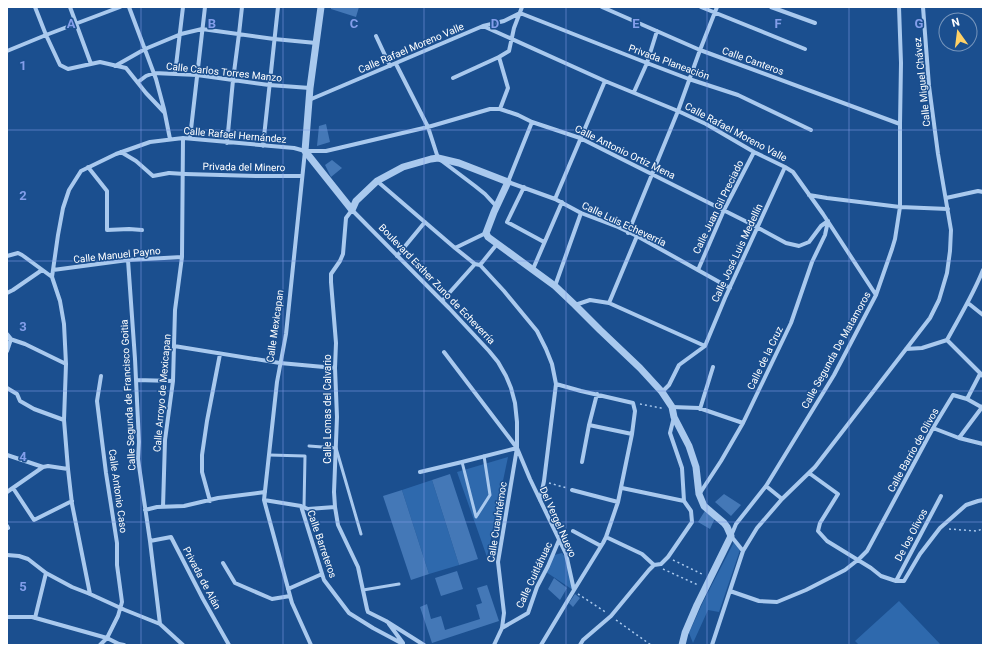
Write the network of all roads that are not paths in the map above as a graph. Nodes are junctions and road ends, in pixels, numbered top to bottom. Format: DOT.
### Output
graph roads {
  1 [pos="35,7"];
  2 [pos="70,7"];
  3 [pos="120,7"];
  4 [pos="129,7"];
  5 [pos="183,7"];
  6 [pos="205,7"];
  7 [pos="242,7"];
  8 [pos="278,7"];
  9 [pos="320,7"];
  10 [pos="522,7"];
  11 [pos="602,7"];
  12 [pos="701,7"];
  13 [pos="717,7"];
  14 [pos="771,7"];
  15 [pos="898,7"];
  16 [pos="923,7"];
  17 [pos="520,13"];
  18 [pos="715,13"];
  19 [pos="814,23"];
  20 [pos="75,24"];
  21 [pos="483,26"];
  22 [pos="202,29"];
  23 [pos="657,31"];
  24 [pos="181,34"];
  25 [pos="239,34"];
  26 [pos="46,35"];
  27 [pos="376,36"];
  28 [pos="274,39"];
  29 [pos="512,39"];
  30 [pos="316,43"];
  31 [pos="145,49"];
  32 [pos="805,49"];
  33 [pos="700,50"];
  34 [pos="7,51"];
  35 [pos="499,57"];
  36 [pos="647,63"];
  37 [pos="91,64"];
  38 [pos="396,64"];
  39 [pos="116,66"];
  40 [pos="390,66"];
  41 [pos="154,73"];
  42 [pos="175,74"];
  43 [pos="197,75"];
  44 [pos="454,78"];
  45 [pos="689,79"];
  46 [pos="233,80"];
  47 [pos="605,80"];
  48 [pos="138,82"];
  49 [pos="269,85"];
  50 [pos="310,88"];
  51 [pos="634,92"];
  52 [pos="310,100"];
  53 [pos="500,109"];
  54 [pos="678,111"];
  55 [pos="164,112"];
  56 [pos="532,122"];
  57 [pos="900,124"];
  58 [pos="428,127"];
  59 [pos="811,130"];
  60 [pos="183,138"];
  61 [pos="190,138"];
  62 [pos="580,138"];
  63 [pos="170,139"];
  64 [pos="227,143"];
  65 [pos="263,146"];
  66 [pos="305,151"];
  67 [pos="121,152"];
  68 [pos="754,152"];
  69 [pos="438,158"];
  70 [pos="88,167"];
  71 [pos="785,167"];
  72 [pos="653,173"];
  73 [pos="302,176"];
  74 [pos="377,181"];
  75 [pos="508,182"];
  76 [pos="524,187"];
  77 [pos="983,192"];
  78 [pos="809,194"];
  79 [pos="946,198"];
  80 [pos="555,199"];
  81 [pos="562,202"];
  82 [pos="497,207"];
  83 [pos="900,207"];
  84 [pos="948,209"];
  85 [pos="352,210"];
  86 [pos="724,210"];
  87 [pos="581,213"];
  88 [pos="828,221"];
  89 [pos="425,222"];
  90 [pos="757,228"];
  91 [pos="142,230"];
  92 [pos="486,233"];
  93 [pos="628,233"];
  94 [pos="637,236"];
  95 [pos="544,242"];
  96 [pos="497,244"];
  97 [pos="455,248"];
  98 [pos="7,256"];
  99 [pos="397,256"];
  100 [pos="182,257"];
  101 [pos="128,260"];
  102 [pos="478,264"];
  103 [pos="533,269"];
  104 [pos="42,270"];
  105 [pos="53,270"];
  106 [pos="698,270"];
  107 [pos="983,270"];
  108 [pos="52,276"];
  109 [pos="555,286"];
  110 [pos="730,288"];
  111 [pos="7,293"];
  112 [pos="876,295"];
  113 [pos="442,301"];
  114 [pos="609,303"];
  115 [pos="968,303"];
  116 [pos="575,305"];
  117 [pos="983,315"];
  118 [pos="7,334"];
  119 [pos="9,339"];
  120 [pos="947,340"];
  121 [pos="174,346"];
  122 [pos="705,346"];
  123 [pos="906,350"];
  124 [pos="7,351"];
  125 [pos="444,352"];
  126 [pos="220,354"];
  127 [pos="280,363"];
  128 [pos="66,364"];
  129 [pos="713,367"];
  130 [pos="335,368"];
  131 [pos="982,375"];
  132 [pos="101,376"];
  133 [pos="136,380"];
  134 [pos="172,381"];
  135 [pos="556,384"];
  136 [pos="7,388"];
  137 [pos="662,392"];
  138 [pos="597,394"];
  139 [pos="967,399"];
  140 [pos="672,406"];
  141 [pos="983,407"];
  142 [pos="700,409"];
  143 [pos="674,417"];
  144 [pos="64,420"];
  145 [pos="743,423"];
  146 [pos="589,425"];
  147 [pos="933,428"];
  148 [pos="632,434"];
  149 [pos="959,438"];
  150 [pos="983,444"];
  151 [pos="309,446"];
  152 [pos="336,448"];
  153 [pos="517,448"];
  154 [pos="7,455"];
  155 [pos="269,455"];
  156 [pos="484,456"];
  157 [pos="462,462"];
  158 [pos="582,462"];
  159 [pos="43,467"];
  160 [pos="68,469"];
  161 [pos="420,472"];
  162 [pos="809,473"];
  163 [pos="766,486"];
  164 [pos="13,488"];
  165 [pos="622,488"];
  166 [pos="572,490"];
  167 [pos="7,492"];
  168 [pos="265,492"];
  169 [pos="699,494"];
  170 [pos="941,496"];
  171 [pos="782,499"];
  172 [pos="264,500"];
  173 [pos="540,500"];
  174 [pos="684,500"];
  175 [pos="983,500"];
  176 [pos="72,501"];
  177 [pos="210,501"];
  178 [pos="618,502"];
  179 [pos="163,507"];
  180 [pos="302,507"];
  181 [pos="335,507"];
  182 [pos="145,510"];
  183 [pos="573,531"];
  184 [pos="361,534"];
  185 [pos="606,536"];
  186 [pos="731,536"];
  187 [pos="559,540"];
  188 [pos="150,541"];
  189 [pos="601,546"];
  190 [pos="743,551"];
  191 [pos="7,555"];
  192 [pos="859,560"];
  193 [pos="223,562"];
  194 [pos="654,565"];
  195 [pos="46,573"];
  196 [pos="322,574"];
  197 [pos="896,581"];
  198 [pos="399,584"];
  199 [pos="288,588"];
  200 [pos="363,590"];
  201 [pos="574,590"];
  202 [pos="730,591"];
  203 [pos="90,594"];
  204 [pos="290,596"];
  205 [pos="120,608"];
  206 [pos="7,617"];
  207 [pos="35,618"];
  208 [pos="386,621"];
  209 [pos="160,624"];
  210 [pos="502,628"];
  211 [pos="107,638"];
  212 [pos="310,643"];
  213 [pos="404,644"];
  214 [pos="100,645"];
  215 [pos="124,645"];
  216 [pos="183,645"];
  217 [pos="229,645"];
  218 [pos="424,645"];
  219 [pos="495,645"];
  220 [pos="541,645"];
  221 [pos="580,645"];
  222 [pos="682,645"];
  223 [pos="712,645"];
  1 -- 26 [label="street"];
  2 -- 20 [label="street"];
  3 -- 20 [label="street"];
  4 -- 31 [label="street"];
  5 -- 24 [label="street"];
  6 -- 22 [label="street"];
  7 -- 25 [label="street"];
  8 -- 28 [label="street"];
  9 -- 30 [label="street, Calle Mexicapan"];
  10 -- 17 [label="street"];
  11 -- 23 [label="street, Calle Canteros"];
  12 -- 18 [label="street"];
  13 -- 18 [label="street"];
  14 -- 19 [label="street"];
  15 -- 57 [label="street, Calle Segunda De Matamoros"];
  16 -- 79 [label="street, Calle Miguel Chávez"];
  17 -- 21 [label="street, Calle Rafael Moreno Valle"];
  17 -- 29 [label="street"];
  17 -- 36 [label="street, Privada Planeación"];
  18 -- 32 [label="street"];
  18 -- 33 [label="street"];
  20 -- 26 [label="street"];
  20 -- 37 [label="street"];
  21 -- 29 [label="street, Calle Rafael Moreno Valle"];
  21 -- 38 [label="street, Calle Rafael Moreno Valle"];
  22 -- 24 [label="street"];
  22 -- 25 [label="street"];
  22 -- 43 [label="street"];
  23 -- 33 [label="street, Calle Canteros"];
  23 -- 36 [label="street"];
  24 -- 31 [label="street"];
  24 -- 42 [label="street"];
  25 -- 28 [label="street"];
  25 -- 46 [label="street"];
  26 -- 34 [label="street"];
  26 -- 37 [label="street"];
  27 -- 40 [label="street"];
  28 -- 30 [label="street"];
  28 -- 49 [label="street"];
  29 -- 35 [label="street"];
  29 -- 47 [label="street, Calle Rafael Moreno Valle"];
  30 -- 50 [label="street, Calle Mexicapan"];
  31 -- 39 [label="street"];
  31 -- 41 [label="street"];
  33 -- 45 [label="street"];
  33 -- 57 [label="street, Calle Canteros"];
  35 -- 44 [label="street"];
  35 -- 53 [label="street"];
  36 -- 45 [label="street, Privada Planeación"];
  36 -- 51 [label="street"];
  37 -- 39 [label="street"];
  38 -- 40 [label="street, Calle Rafael Moreno Valle"];
  38 -- 58 [label="street"];
  39 -- 48 [label="street"];
  40 -- 52 [label="street, Calle Rafael Moreno Valle"];
  41 -- 42 [label="street, Calle Carlos Torres Manzo"];
  41 -- 48 [label="street, Calle Carlos Torres Manzo"];
  41 -- 55 [label="street"];
  42 -- 43 [label="street, Calle Carlos Torres Manzo"];
  43 -- 46 [label="street, Calle Carlos Torres Manzo"];
  43 -- 61 [label="street"];
  45 -- 54 [label="street"];
  45 -- 59 [label="street, Privada Planeación"];
  46 -- 49 [label="street, Calle Carlos Torres Manzo"];
  46 -- 64 [label="street"];
  47 -- 51 [label="street, Calle Rafael Moreno Valle"];
  47 -- 62 [label="street"];
  48 -- 55 [label="street"];
  49 -- 50 [label="street, Calle Carlos Torres Manzo"];
  49 -- 65 [label="street"];
  50 -- 52 [label="street, Calle Mexicapan"];
  51 -- 54 [label="street, Calle Rafael Moreno Valle"];
  52 -- 66 [label="street, Calle Mexicapan"];
  53 -- 56 [label="street, Calle Antonio Ortiz Mena"];
  53 -- 58 [label="street, Calle Antonio Ortiz Mena"];
  54 -- 68 [label="street, Calle Rafael Moreno Valle"];
  54 -- 72 [label="street"];
  55 -- 63 [label="street"];
  56 -- 62 [label="street, Calle Antonio Ortiz Mena"];
  56 -- 75 [label="street"];
  57 -- 83 [label="street, Calle Segunda De Matamoros"];
  58 -- 66 [label="street, Calle Antonio Ortiz Mena"];
  58 -- 69 [label="street"];
  60 -- 61 [label="street, Calle Rafael Hernández"];
  60 -- 63 [label="street, Calle Rafael Hernández"];
  60 -- 100 [label="street, Calle Arroyo de Mexicapan"];
  61 -- 64 [label="street, Calle Rafael Hernández"];
  62 -- 72 [label="street, Calle Antonio Ortiz Mena"];
  62 -- 80 [label="street"];
  63 -- 67 [label="street, Calle Rafael Hernández"];
  64 -- 65 [label="street, Calle Rafael Hernández"];
  65 -- 66 [label="street, Calle Rafael Hernández"];
  66 -- 73 [label="street, Calle Mexicapan"];
  66 -- 85 [label="street, Boulevard Esther Zuno de Echeverría"];
  67 -- 70 [label="street, Calle Rafael Hernández"];
  67 -- 73 [label="street, Privada del Minero, bridge"];
  68 -- 71 [label="street, Calle Rafael Moreno Valle"];
  68 -- 86 [label="street, Calle Juan Gil Preciado"];
  69 -- 74 [label="street"];
  69 -- 75 [label="street"];
  69 -- 82 [label="street"];
  70 -- 91 [label="street"];
  70 -- 105 [label="street"];
  71 -- 78 [label="street, Calle Rafael Moreno Valle"];
  71 -- 90 [label="street, Calle José Luis Medellín"];
  72 -- 86 [label="street, Calle Antonio Ortiz Mena"];
  72 -- 93 [label="street"];
  73 -- 127 [label="street, Calle Mexicapan"];
  74 -- 85 [label="street"];
  74 -- 89 [label="street"];
  75 -- 76 [label="street, Calle Luis Echeverría"];
  75 -- 82 [label="street"];
  76 -- 80 [label="street, Calle Luis Echeverría"];
  76 -- 95 [label="street"];
  77 -- 79 [label="street"];
  78 -- 83 [label="street"];
  78 -- 88 [label="street, Calle Rafael Moreno Valle"];
  79 -- 84 [label="street"];
  80 -- 81 [label="street, Calle Luis Echeverría"];
  81 -- 87 [label="street, Calle Luis Echeverría"];
  81 -- 95 [label="street"];
  82 -- 92 [label="street"];
  83 -- 84 [label="street"];
  83 -- 112 [label="street, Calle Segunda De Matamoros"];
  84 -- 123 [label="street"];
  85 -- 99 [label="street, Boulevard Esther Zuno de Echeverría"];
  85 -- 130 [label="street, Calle Lomas del Calvario"];
  86 -- 90 [label="street, Calle Antonio Ortiz Mena"];
  86 -- 106 [label="street, Calle Juan Gil Preciado"];
  87 -- 93 [label="street, Calle Luis Echeverría"];
  87 -- 109 [label="street"];
  88 -- 90 [label="street, Calle Antonio Ortiz Mena"];
  88 -- 112 [label="street, Calle Rafael Moreno Valle"];
  88 -- 145 [label="street, Calle de la Cruz"];
  89 -- 97 [label="street"];
  89 -- 99 [label="street"];
  90 -- 110 [label="street, Calle José Luis Medellín"];
  92 -- 96 [label="street"];
  92 -- 97 [label="street"];
  93 -- 94 [label="street, Calle Luis Echeverría"];
  94 -- 106 [label="street, Calle Luis Echeverría"];
  94 -- 114 [label="street"];
  95 -- 103 [label="street"];
  96 -- 102 [label="street"];
  96 -- 103 [label="street"];
  97 -- 102 [label="street"];
  98 -- 104 [label="street"];
  99 -- 113 [label="street, Boulevard Esther Zuno de Echeverría"];
  100 -- 101 [label="street, Calle Manuel Payno"];
  100 -- 121 [label="street, Calle Arroyo de Mexicapan"];
  101 -- 105 [label="street, Calle Manuel Payno"];
  101 -- 133 [label="street, Calle Segunda de Francisco Goitia"];
  102 -- 113 [label="street"];
  102 -- 135 [label="street"];
  103 -- 109 [label="street"];
  104 -- 108 [label="street"];
  104 -- 111 [label="street"];
  105 -- 108 [label="street"];
  106 -- 110 [label="street, Calle Luis Echeverría"];
  107 -- 115 [label="street"];
  108 -- 128 [label="street"];
  109 -- 116 [label="street"];
  110 -- 122 [label="street, Calle José Luis Medellín"];
  112 -- 163 [label="street, Calle Segunda De Matamoros"];
  113 -- 153 [label="street, Boulevard Esther Zuno de Echeverría"];
  114 -- 116 [label="street"];
  114 -- 122 [label="street"];
  115 -- 117 [label="street"];
  115 -- 120 [label="street"];
  116 -- 137 [label="street"];
  118 -- 119 [label="street"];
  119 -- 124 [label="street"];
  119 -- 128 [label="street"];
  120 -- 123 [label="street"];
  120 -- 131 [label="street"];
  121 -- 126 [label="street"];
  121 -- 134 [label="street, Calle Arroyo de Mexicapan"];
  122 -- 137 [label="street"];
  123 -- 162 [label="street"];
  125 -- 153 [label="street"];
  126 -- 127 [label="street"];
  126 -- 177 [label="street"];
  127 -- 130 [label="street"];
  127 -- 155 [label="street, Calle Mexicapan"];
  128 -- 144 [label="street"];
  129 -- 142 [label="street"];
  130 -- 152 [label="street, Calle Lomas del Calvario"];
  131 -- 139 [label="street"];
  132 -- 205 [label="street, Calle Antonio Caso"];
  133 -- 134 [label="street"];
  133 -- 182 [label="street, Calle Segunda de Francisco Goitia"];
  134 -- 179 [label="street, Calle Arroyo de Mexicapan"];
  135 -- 138 [label="street"];
  135 -- 173 [label="street"];
  136 -- 144 [label="street"];
  137 -- 140 [label="street"];
  138 -- 146 [label="street"];
  138 -- 148 [label="street"];
  139 -- 141 [label="street"];
  139 -- 147 [label="street, Calle Barrio de Olivos"];
  140 -- 142 [label="street"];
  140 -- 143 [label="street"];
  141 -- 149 [label="street"];
  142 -- 145 [label="street"];
  143 -- 169 [label="street"];
  143 -- 174 [label="street"];
  144 -- 160 [label="street"];
  145 -- 169 [label="street, Calle de la Cruz"];
  146 -- 148 [label="street"];
  146 -- 158 [label="street"];
  147 -- 149 [label="street"];
  147 -- 192 [label="street, Calle Barrio de Olivos"];
  148 -- 165 [label="street"];
  149 -- 150 [label="street"];
  151 -- 152 [label="lane"];
  152 -- 181 [label="street, Calle Lomas del Calvario"];
  152 -- 184 [label="lane"];
  153 -- 156 [label="street"];
  153 -- 173 [label="street, Del Vergel Nuevo"];
  153 -- 210 [label="street, Calle Cuauhtémoc"];
  154 -- 159 [label="street"];
  155 -- 168 [label="street, Calle Mexicapan"];
  155 -- 180 [label="lane, Calle Barreteros"];
  156 -- 157 [label="street"];
  156 -- 157 [label="lane"];
  157 -- 161 [label="street"];
  159 -- 160 [label="street"];
  159 -- 164 [label="street"];
  160 -- 176 [label="street"];
  162 -- 171 [label="street"];
  162 -- 192 [label="street"];
  163 -- 171 [label="street"];
  163 -- 186 [label="street, Calle Segunda De Matamoros"];
  164 -- 167 [label="street"];
  164 -- 176 [label="street"];
  165 -- 174 [label="street"];
  165 -- 178 [label="street"];
  166 -- 178 [label="street"];
  168 -- 172 [label="street, Calle Mexicapan"];
  168 -- 177 [label="street"];
  169 -- 186 [label="street"];
  170 -- 197 [label="street, De los Olivos"];
  171 -- 190 [label="street"];
  172 -- 180 [label="street"];
  172 -- 199 [label="street, Calle Mexicapan"];
  173 -- 187 [label="street, Del Vergel Nuevo"];
  174 -- 194 [label="street"];
  175 -- 197 [label="street"];
  176 -- 203 [label="street"];
  177 -- 179 [label="street"];
  178 -- 185 [label="street"];
  179 -- 182 [label="street"];
  180 -- 181 [label="street"];
  180 -- 196 [label="street, Calle Barreteros"];
  181 -- 200 [label="street, Calle Lomas del Calvario"];
  182 -- 188 [label="street, Calle Segunda de Francisco Goitia"];
  183 -- 189 [label="street"];
  185 -- 189 [label="street"];
  185 -- 194 [label="street"];
  186 -- 190 [label="street"];
  186 -- 222 [label="street"];
  187 -- 201 [label="street, Del Vergel Nuevo"];
  187 -- 210 [label="street, Calle Cuitláhuac"];
  188 -- 209 [label="street, Calle Segunda de Francisco Goitia"];
  188 -- 217 [label="street, Privada de Alán"];
  189 -- 201 [label="street"];
  190 -- 202 [label="street"];
  191 -- 195 [label="street"];
  192 -- 197 [label="street"];
  192 -- 202 [label="street, Calle Barrio de Olivos"];
  193 -- 204 [label="street"];
  194 -- 221 [label="street"];
  195 -- 203 [label="street"];
  195 -- 207 [label="street"];
  196 -- 199 [label="street"];
  196 -- 213 [label="street, Calle Barreteros"];
  198 -- 200 [label="lane"];
  199 -- 204 [label="street, Calle Mexicapan"];
  200 -- 208 [label="street, Calle Lomas del Calvario"];
  201 -- 220 [label="street"];
  202 -- 223 [label="street"];
  203 -- 205 [label="street"];
  204 -- 212 [label="street, Calle Mexicapan"];
  205 -- 209 [label="street"];
  205 -- 211 [label="street"];
  206 -- 207 [label="street"];
  207 -- 211 [label="street"];
  208 -- 213 [label="street, Calle Lomas del Calvario"];
  208 -- 218 [label="street, Calle Lomas del Calvario"];
  209 -- 216 [label="street"];
  210 -- 219 [label="street, Calle Cuauhtémoc"];
  211 -- 214 [label="street"];
  211 -- 215 [label="street"];
}
